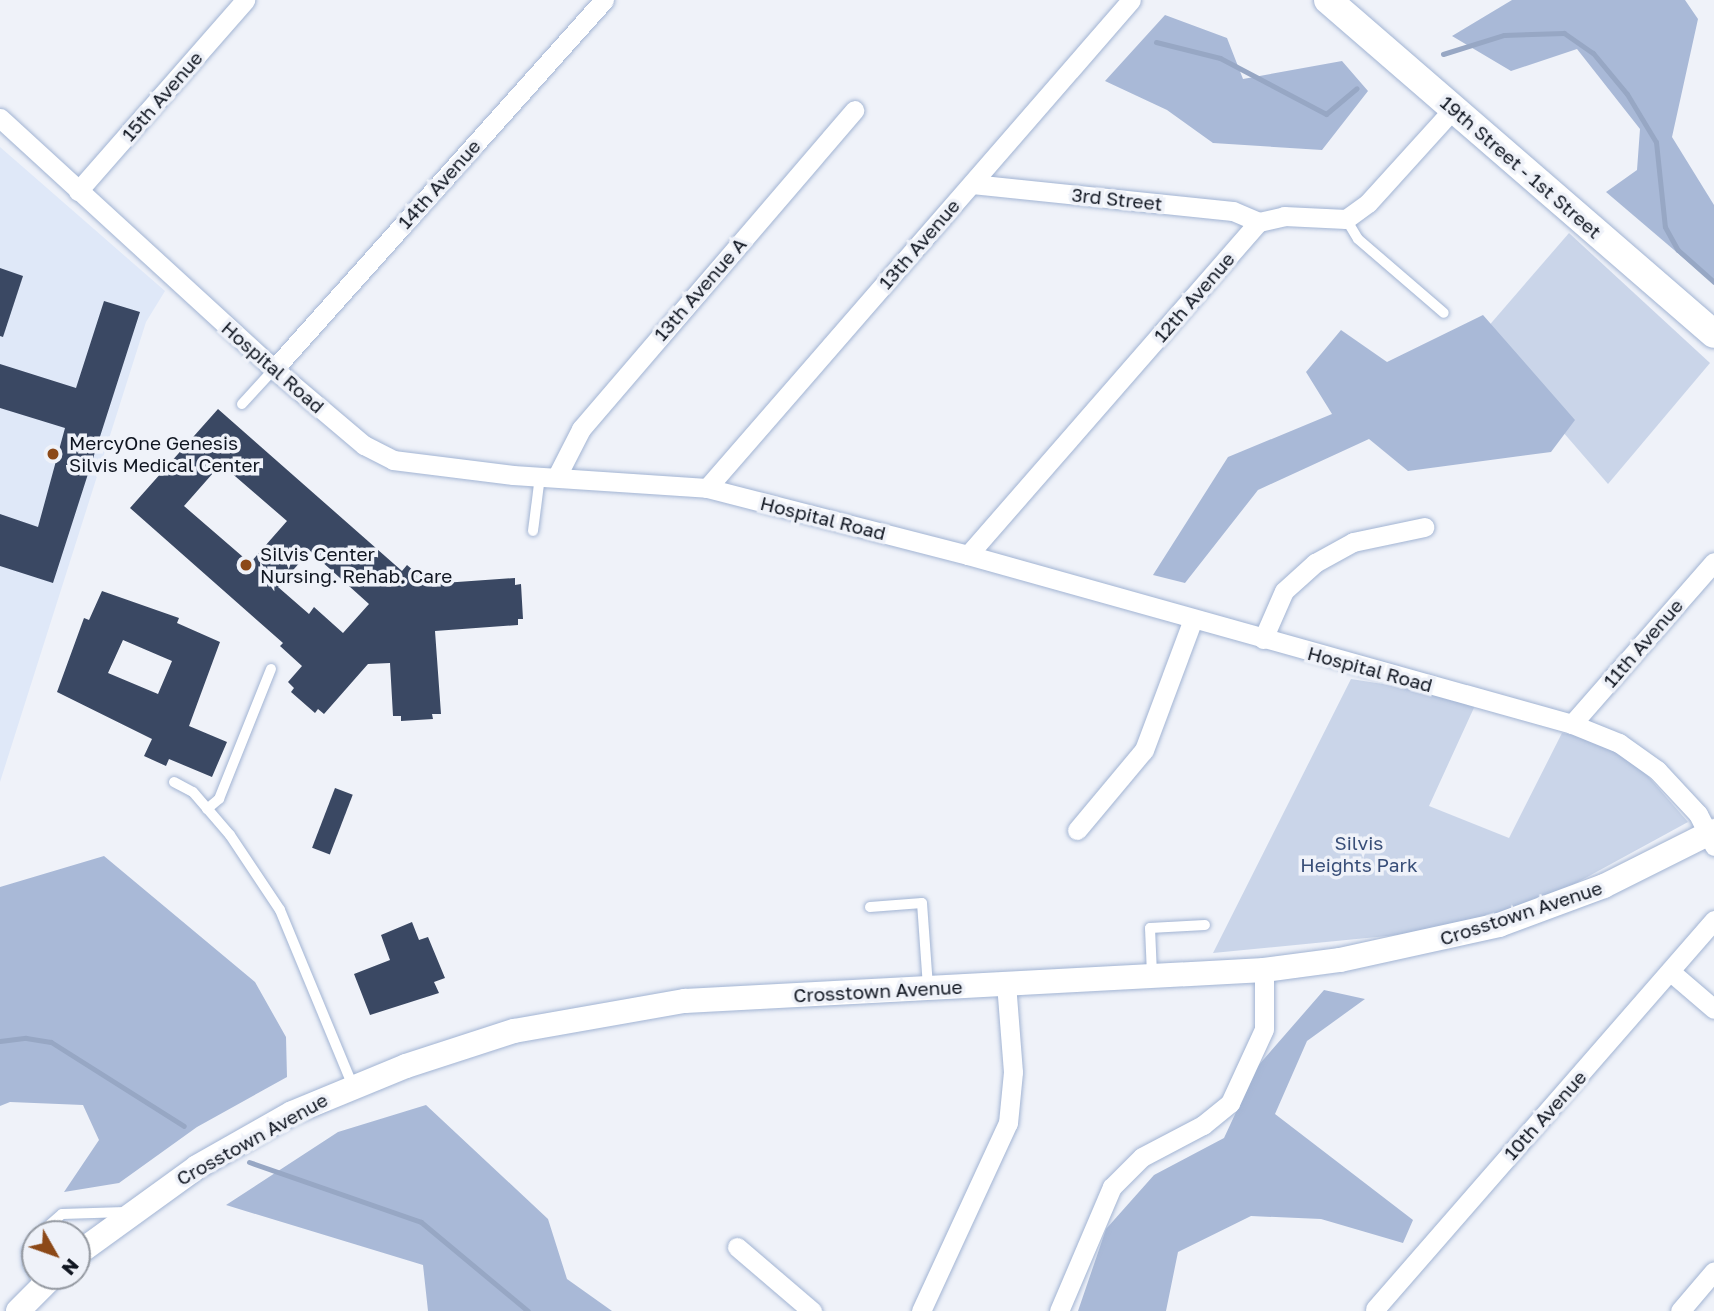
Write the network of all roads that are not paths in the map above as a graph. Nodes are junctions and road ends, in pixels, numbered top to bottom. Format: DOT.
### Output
graph roads {
  1 [pos="245,0"];
  2 [pos="604,0"];
  3 [pos="1131,0"];
  4 [pos="1328,0"];
  5 [pos="1454,108"];
  6 [pos="854,110"];
  7 [pos="0,118"];
  8 [pos="972,184"];
  9 [pos="78,191"];
  10 [pos="1346,219"];
  11 [pos="1259,222"];
  12 [pos="1444,313"];
  13 [pos="1714,334"];
  14 [pos="274,369"];
  15 [pos="242,404"];
  16 [pos="548,475"];
  17 [pos="707,488"];
  18 [pos="1424,527"];
  19 [pos="533,531"];
  20 [pos="968,555"];
  21 [pos="1714,562"];
  22 [pos="1193,619"];
  23 [pos="1263,639"];
  24 [pos="271,668"];
  25 [pos="1572,724"];
  26 [pos="174,782"];
  27 [pos="207,808"];
  28 [pos="1077,830"];
  29 [pos="1712,837"];
  30 [pos="870,906"];
  31 [pos="1714,920"];
  32 [pos="1205,925"];
  33 [pos="1264,970"];
  34 [pos="1672,973"];
  35 [pos="1153,976"];
  36 [pos="1006,984"];
  37 [pos="928,988"];
  38 [pos="1714,1009"];
  39 [pos="353,1086"];
  40 [pos="132,1212"];
  41 [pos="55,1220"];
  42 [pos="91,1243"];
  43 [pos="737,1247"];
  44 [pos="1714,1271"];
  45 [pos="39,1290"];
  46 [pos="1375,1309"];
  47 [pos="18,1311"];
  48 [pos="812,1311"];
  49 [pos="920,1311"];
  50 [pos="1059,1311"];
  51 [pos="1681,1311"];
  1 -- 9 [label="street, 15th Avenue"];
  2 -- 14 [label="street, 14th Avenue"];
  3 -- 8 [label="street, 13th Avenue"];
  4 -- 5 [label="main road, 19th Street - 1st Street"];
  5 -- 10 [label="street"];
  5 -- 13 [label="main road, 19th Street - 1st Street"];
  6 -- 16 [label="street, 13th Avenue A"];
  7 -- 9 [label="street, Hospital Road"];
  8 -- 11 [label="street, 3rd Street"];
  8 -- 17 [label="street, 13th Avenue"];
  9 -- 14 [label="street, Hospital Road"];
  10 -- 11 [label="street"];
  10 -- 12 [label="lane"];
  11 -- 20 [label="street, 12th Avenue"];
  14 -- 15 [label="lane"];
  14 -- 16 [label="street, Hospital Road"];
  16 -- 17 [label="street, Hospital Road"];
  16 -- 19 [label="lane"];
  17 -- 20 [label="street, Hospital Road"];
  18 -- 23 [label="street"];
  20 -- 22 [label="street, Hospital Road"];
  21 -- 25 [label="street, 11th Avenue"];
  22 -- 23 [label="street, Hospital Road"];
  22 -- 28 [label="street"];
  23 -- 25 [label="street, Hospital Road"];
  24 -- 27 [label="lane"];
  25 -- 29 [label="street, Hospital Road"];
  26 -- 27 [label="lane"];
  27 -- 39 [label="lane"];
  29 -- 33 [label="street, Crosstown Avenue"];
  30 -- 37 [label="lane"];
  31 -- 34 [label="street, 10th Avenue"];
  32 -- 35 [label="lane"];
  33 -- 35 [label="street, Crosstown Avenue"];
  33 -- 50 [label="street"];
  34 -- 38 [label="street"];
  34 -- 46 [label="street, 10th Avenue"];
  35 -- 36 [label="street, Crosstown Avenue"];
  36 -- 37 [label="street, Crosstown Avenue"];
  36 -- 49 [label="street"];
  37 -- 39 [label="street, Crosstown Avenue"];
  39 -- 40 [label="street, Crosstown Avenue"];
  40 -- 41 [label="lane"];
  40 -- 42 [label="street, Crosstown Avenue"];
  43 -- 48 [label="street"];
  44 -- 51 [label="street"];
  45 -- 47 [label="street"];
}
